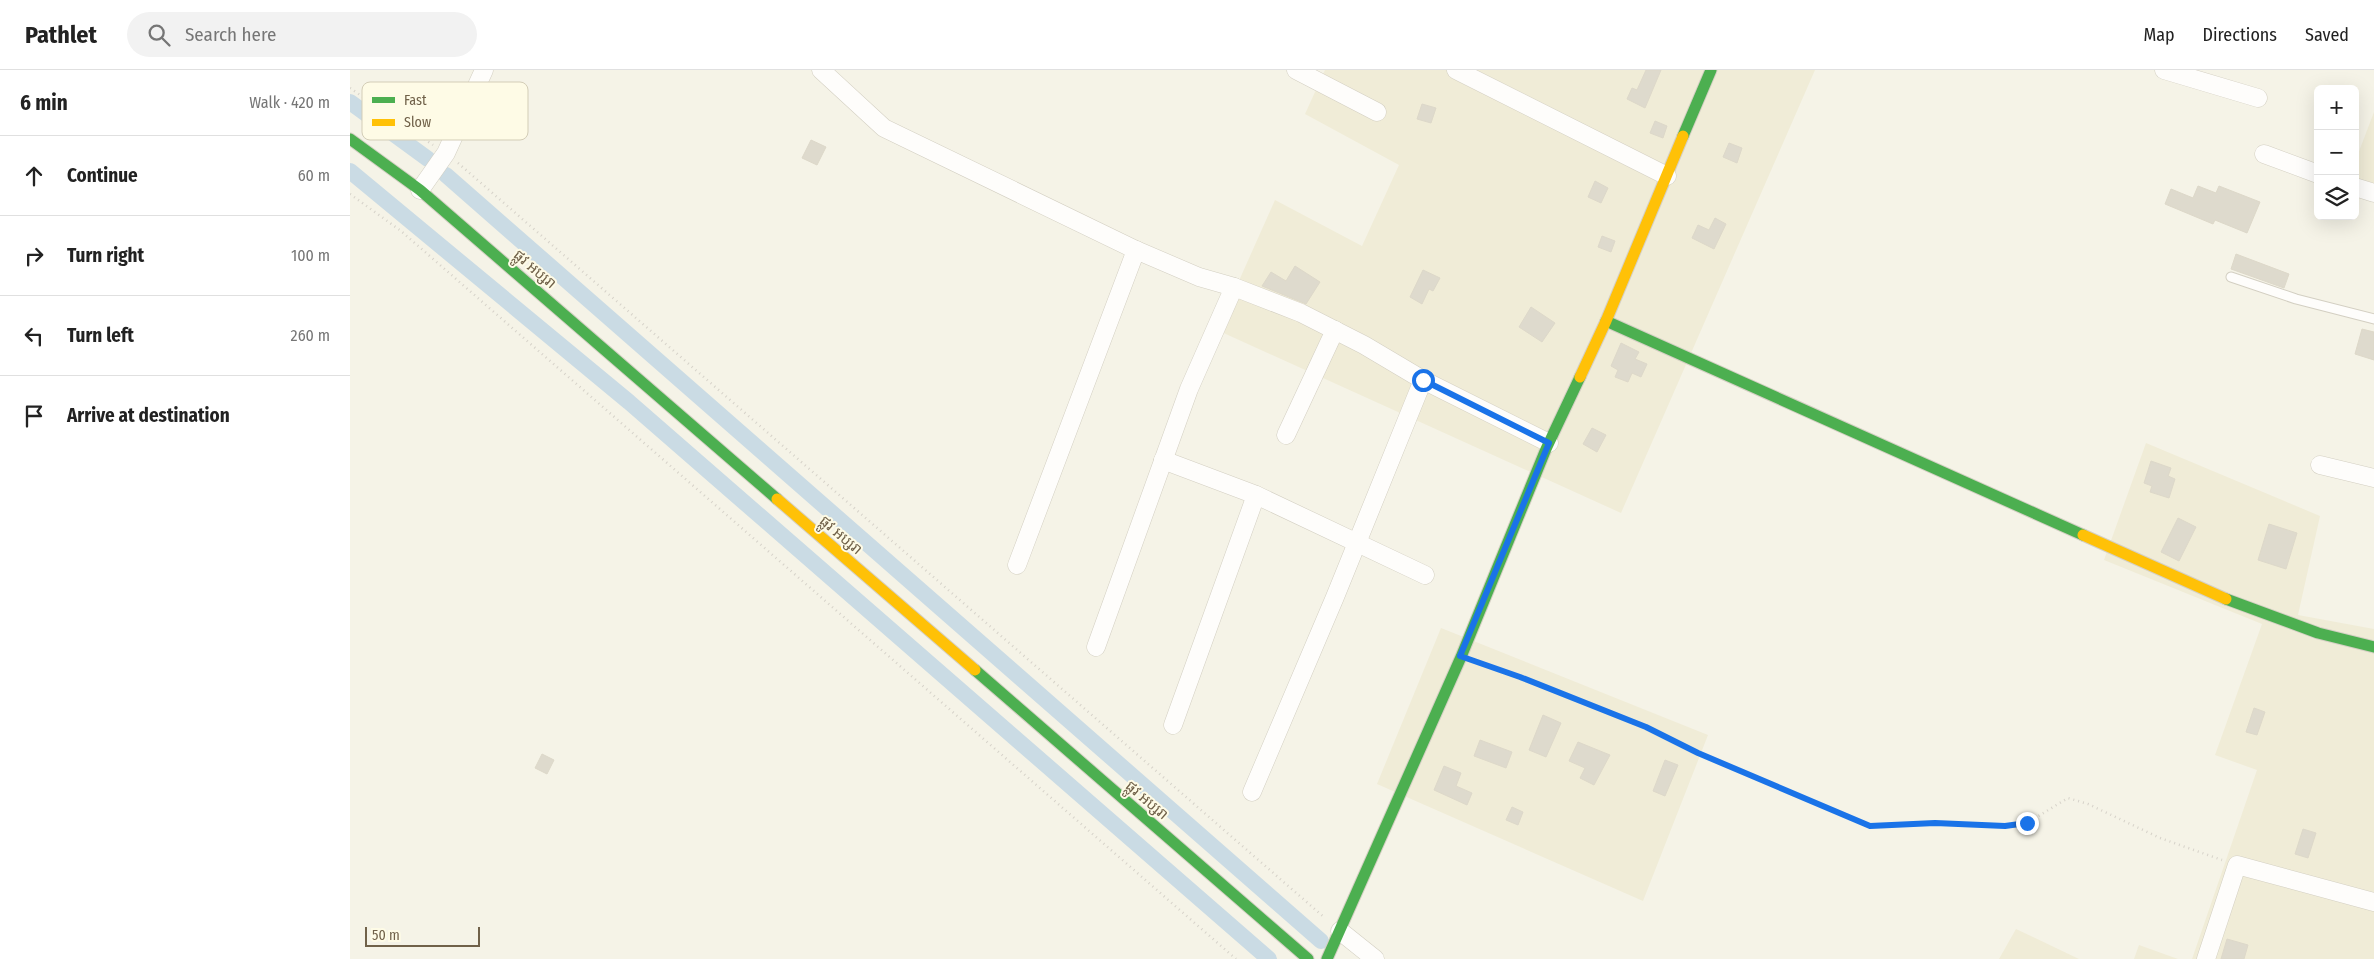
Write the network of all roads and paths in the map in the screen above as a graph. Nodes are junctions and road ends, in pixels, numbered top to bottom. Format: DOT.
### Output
graph roads {
  1 [pos="484,70"];
  2 [pos="821,70"];
  3 [pos="1296,70"];
  4 [pos="1456,70"];
  5 [pos="1711,70"];
  6 [pos="2164,70"];
  7 [pos="479,82"];
  8 [pos="350,88"];
  9 [pos="362,96"];
  10 [pos="2258,98"];
  11 [pos="1377,112"];
  12 [pos="350,138"];
  13 [pos="427,140"];
  14 [pos="452,140"];
  15 [pos="446,153"];
  16 [pos="2264,154"];
  17 [pos="2314,173"];
  18 [pos="1667,176"];
  19 [pos="2359,188"];
  20 [pos="420,190"];
  21 [pos="2374,193"];
  22 [pos="350,194"];
  23 [pos="1136,250"];
  24 [pos="2231,276"];
  25 [pos="1234,287"];
  26 [pos="2374,319"];
  27 [pos="1606,321"];
  28 [pos="1335,330"];
  29 [pos="1423,380"];
  30 [pos="1286,435"];
  31 [pos="1549,443"];
  32 [pos="1163,460"];
  33 [pos="2320,465"];
  34 [pos="2374,478"];
  35 [pos="1256,495"];
  36 [pos="1357,542"];
  37 [pos="1017,565"];
  38 [pos="1425,574"];
  39 [pos="1096,647"];
  40 [pos="2374,647"];
  41 [pos="1460,656"];
  42 [pos="1173,724"];
  43 [pos="1252,792"];
  44 [pos="2237,866"];
  45 [pos="2374,902"];
  46 [pos="1340,931"];
  47 [pos="1236,959"];
  48 [pos="1308,959"];
  49 [pos="1327,959"];
  50 [pos="1376,959"];
  51 [pos="2206,959"];
  1 -- 7 [label="street"];
  2 -- 23 [label="street"];
  3 -- 11 [label="street"];
  4 -- 18 [label="street"];
  5 -- 18 [label="street"];
  6 -- 10 [label="street"];
  8 -- 9 [label="path"];
  12 -- 20 [label="street, ផ្លូវ អប្សរា"];
  13 -- 15 [label="path"];
  14 -- 15 [label="street"];
  15 -- 20 [label="street"];
  15 -- 46 [label="path"];
  16 -- 17 [label="street"];
  18 -- 27 [label="street"];
  19 -- 21 [label="street"];
  20 -- 48 [label="street, ផ្លូវ អប្សរា"];
  22 -- 47 [label="path"];
  23 -- 25 [label="street"];
  23 -- 37 [label="street"];
  24 -- 26 [label="lane"];
  25 -- 28 [label="street"];
  25 -- 32 [label="street"];
  27 -- 31 [label="street"];
  27 -- 40 [label="street"];
  28 -- 29 [label="street"];
  28 -- 30 [label="street"];
  29 -- 31 [label="street"];
  29 -- 36 [label="street"];
  31 -- 41 [label="street"];
  32 -- 35 [label="street"];
  32 -- 39 [label="street"];
  33 -- 34 [label="street"];
  35 -- 36 [label="street"];
  35 -- 42 [label="street"];
  36 -- 38 [label="street"];
  36 -- 43 [label="street"];
  41 -- 44 [label="path"];
  41 -- 46 [label="street"];
  44 -- 45 [label="street"];
  44 -- 51 [label="street"];
  46 -- 49 [label="street"];
  46 -- 50 [label="street"];
}
